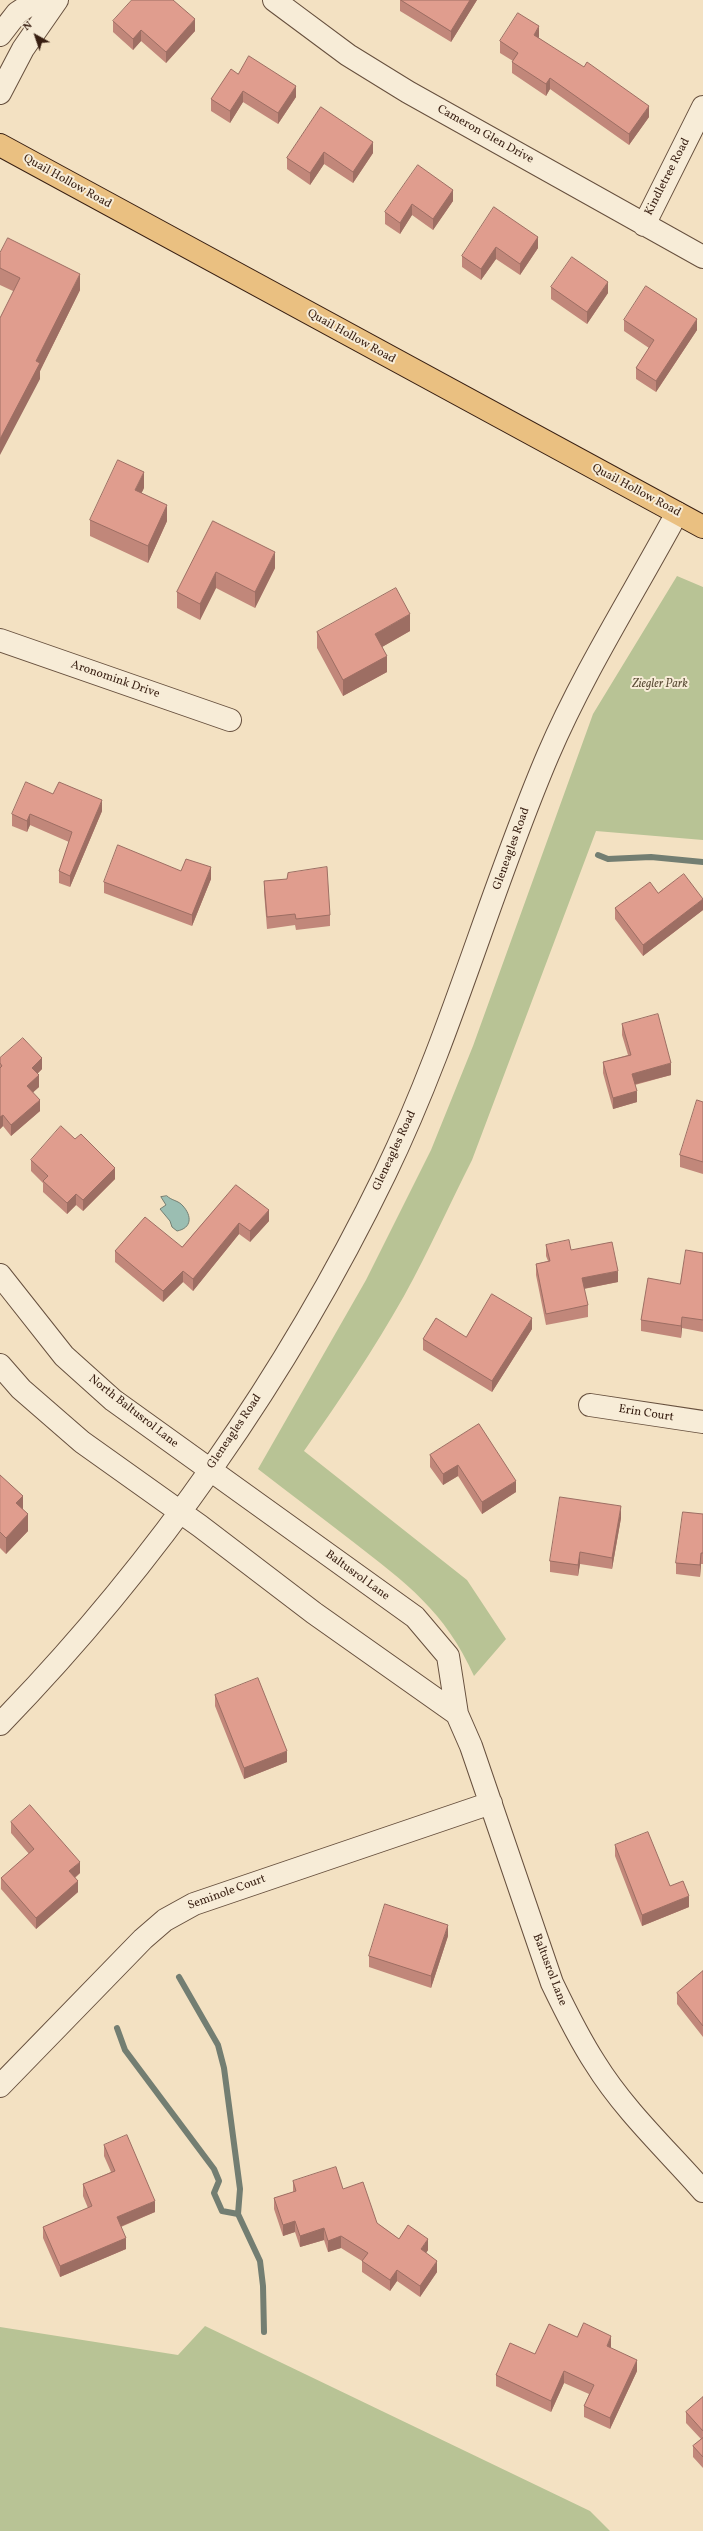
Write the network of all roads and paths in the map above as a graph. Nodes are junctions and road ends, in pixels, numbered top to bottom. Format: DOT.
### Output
graph roads {
  1 [pos="37,0"];
  2 [pos="58,0"];
  3 [pos="274,0"];
  4 [pos="0,35"];
  5 [pos="0,93"];
  6 [pos="703,108"];
  7 [pos="0,145"];
  8 [pos="644,225"];
  9 [pos="703,257"];
  10 [pos="677,513"];
  11 [pos="703,527"];
  12 [pos="0,640"];
  13 [pos="230,720"];
  14 [pos="0,1275"];
  15 [pos="0,1365"];
  16 [pos="590,1405"];
  17 [pos="703,1422"];
  18 [pos="210,1470"];
  19 [pos="178,1511"];
  20 [pos="457,1714"];
  21 [pos="0,1724"];
  22 [pos="490,1803"];
  23 [pos="0,2086"];
  24 [pos="703,2191"];
  1 -- 4 [label="street"];
  2 -- 5 [label="street"];
  3 -- 8 [label="street, Cameron Glen Drive"];
  6 -- 8 [label="street, Kindletree Road"];
  7 -- 10 [label="main road, Quail Hollow Road"];
  8 -- 9 [label="street, Cameron Glen Drive"];
  10 -- 11 [label="main road, Quail Hollow Road"];
  10 -- 18 [label="street, Gleneagles Road"];
  12 -- 13 [label="street, Aronomink Drive"];
  14 -- 18 [label="street, North Baltusrol Lane"];
  15 -- 19 [label="street"];
  16 -- 17 [label="street, Erin Court"];
  18 -- 19 [label="street, Gleneagles Road"];
  18 -- 20 [label="street, Baltusrol Lane"];
  19 -- 20 [label="street"];
  19 -- 21 [label="street, Gleneagles Road"];
  20 -- 22 [label="street, Baltusrol Lane"];
  22 -- 23 [label="street, Seminole Court"];
  22 -- 24 [label="street, Baltusrol Lane"];
}
